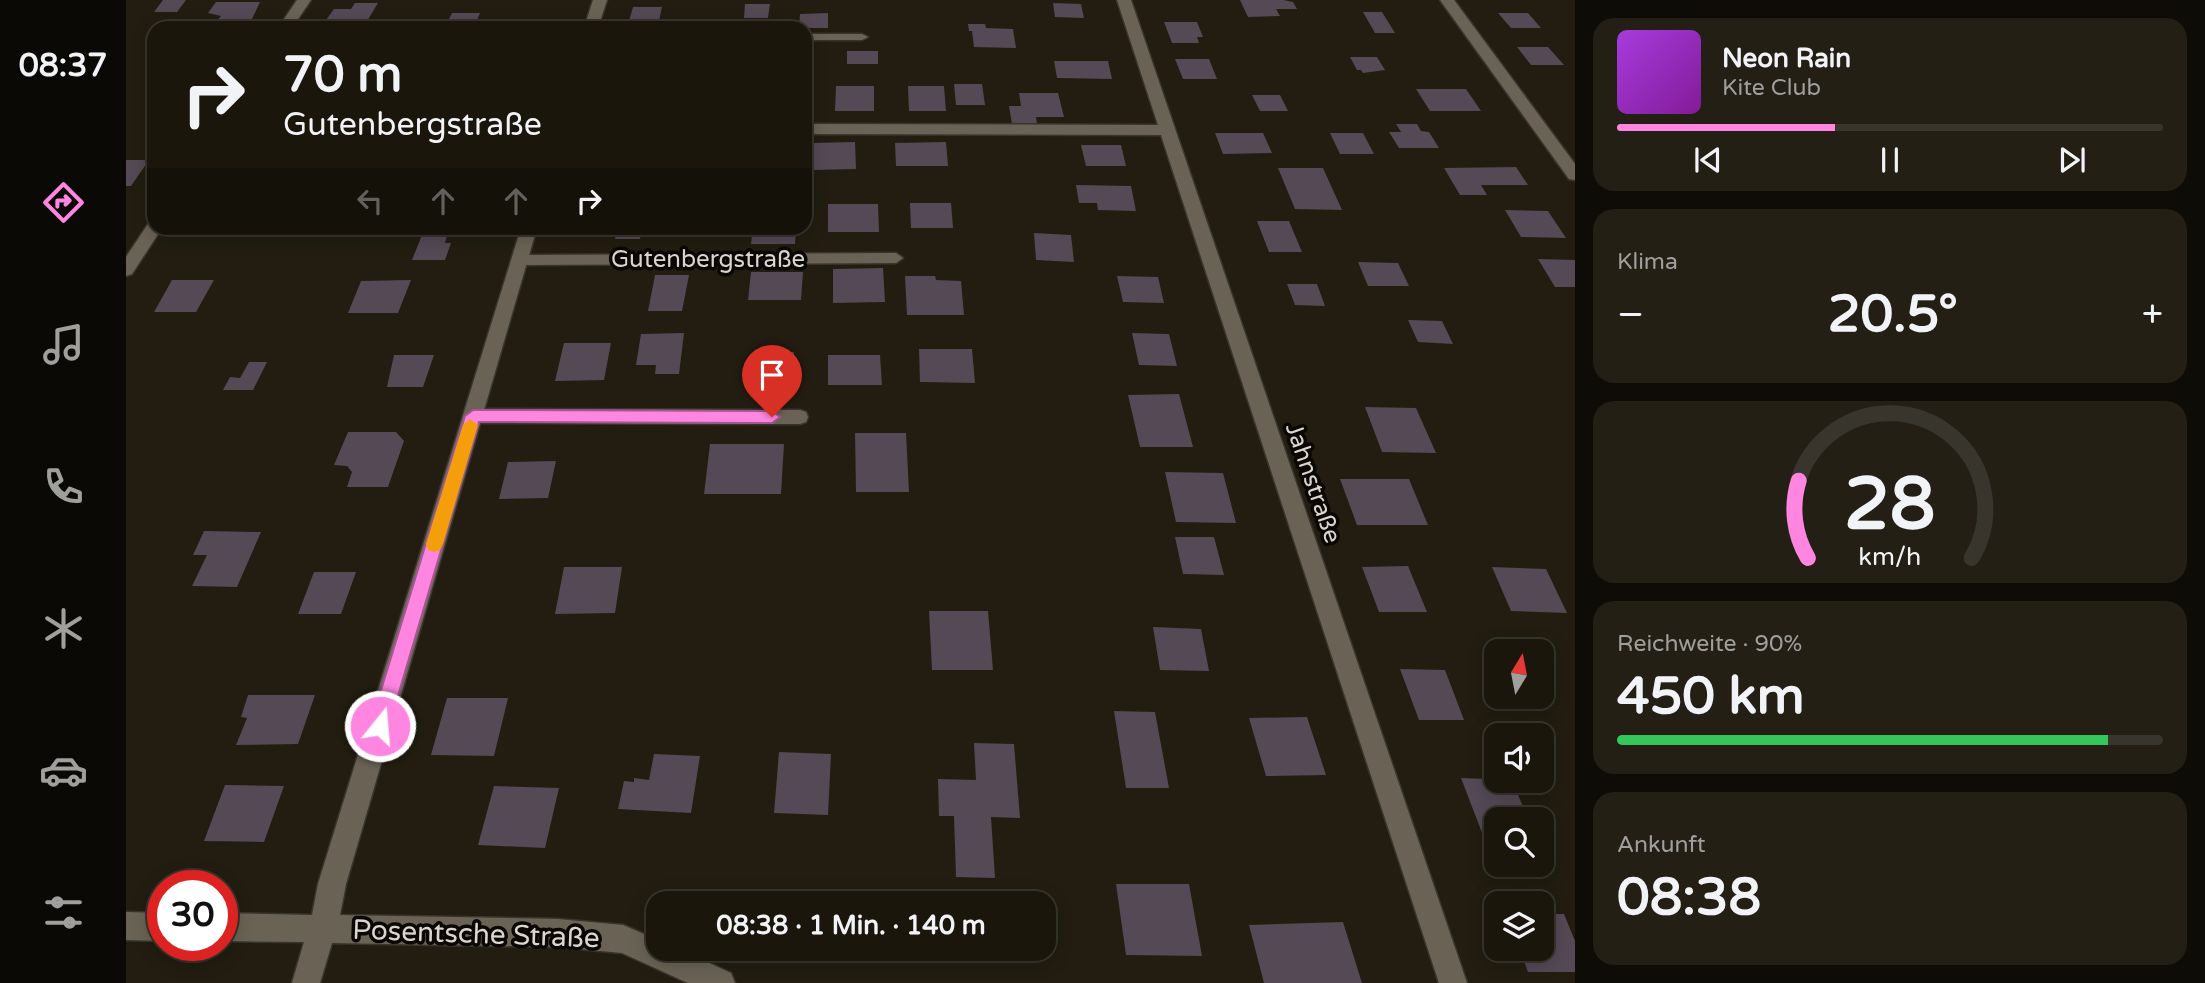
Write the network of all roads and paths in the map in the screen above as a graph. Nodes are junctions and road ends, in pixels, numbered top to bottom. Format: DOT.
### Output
graph roads {
  1 [pos="304,0"];
  2 [pos="600,0"];
  3 [pos="1124,0"];
  4 [pos="1447,0"];
  5 [pos="290,21"];
  6 [pos="594,21"];
  7 [pos="812,37"];
  8 [pos="862,37"];
  9 [pos="812,129"];
  10 [pos="1167,130"];
  11 [pos="1575,175"];
  12 [pos="149,235"];
  13 [pos="527,235"];
  14 [pos="896,258"];
  15 [pos="519,260"];
  16 [pos="126,270"];
  17 [pos="473,416"];
  18 [pos="800,417"];
  19 [pos="126,926"];
  20 [pos="147,927"];
  21 [pos="238,927"];
  22 [pos="323,929"];
  23 [pos="306,983"];
  24 [pos="721,983"];
  25 [pos="1453,983"];
  1 -- 5 [label="street"];
  2 -- 6 [label="street"];
  3 -- 10 [label="street, Jahnstraße"];
  4 -- 11 [label="street"];
  7 -- 8 [label="lane"];
  9 -- 10 [label="street"];
  10 -- 25 [label="street, Jahnstraße"];
  12 -- 16 [label="street"];
  13 -- 15 [label="street"];
  14 -- 15 [label="lane, Gutenbergstraße"];
  15 -- 17 [label="street"];
  17 -- 18 [label="lane"];
  17 -- 22 [label="street"];
  19 -- 20 [label="street"];
  21 -- 22 [label="street, Posentsche Straße"];
  22 -- 23 [label="street"];
  22 -- 24 [label="street, Posentsche Straße"];
}
